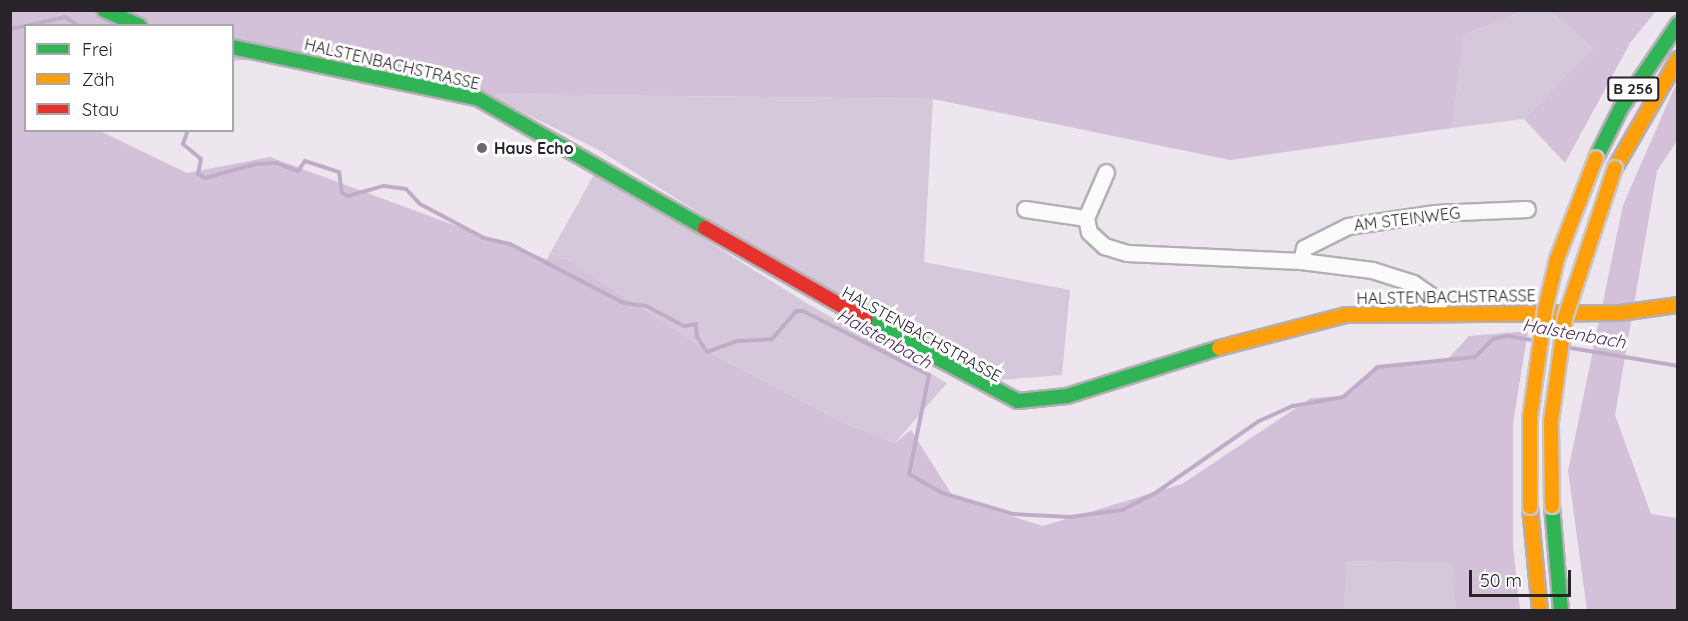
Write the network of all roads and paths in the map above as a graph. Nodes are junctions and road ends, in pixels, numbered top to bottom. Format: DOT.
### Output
graph roads {
  1 [pos="104,10"];
  2 [pos="136,24"];
  3 [pos="1677,24"];
  4 [pos="234,47"];
  5 [pos="1677,59"];
  6 [pos="1106,172"];
  7 [pos="1025,209"];
  8 [pos="1527,209"];
  9 [pos="1086,218"];
  10 [pos="1301,261"];
  11 [pos="1677,305"];
  12 [pos="1440,311"];
  13 [pos="1540,610"];
  14 [pos="1561,610"];
  1 -- 2 [label="main road"];
  3 -- 13 [label="main road, B 256, bridge"];
  4 -- 12 [label="main road, HALSTENBACHSTRASSE"];
  5 -- 14 [label="main road, B 256, bridge"];
  6 -- 9 [label="street"];
  7 -- 9 [label="street"];
  8 -- 10 [label="street, AM STEINWEG"];
  9 -- 10 [label="street"];
  10 -- 12 [label="street"];
  11 -- 12 [label="main road, HALSTENBACHSTRASSE"];
}
